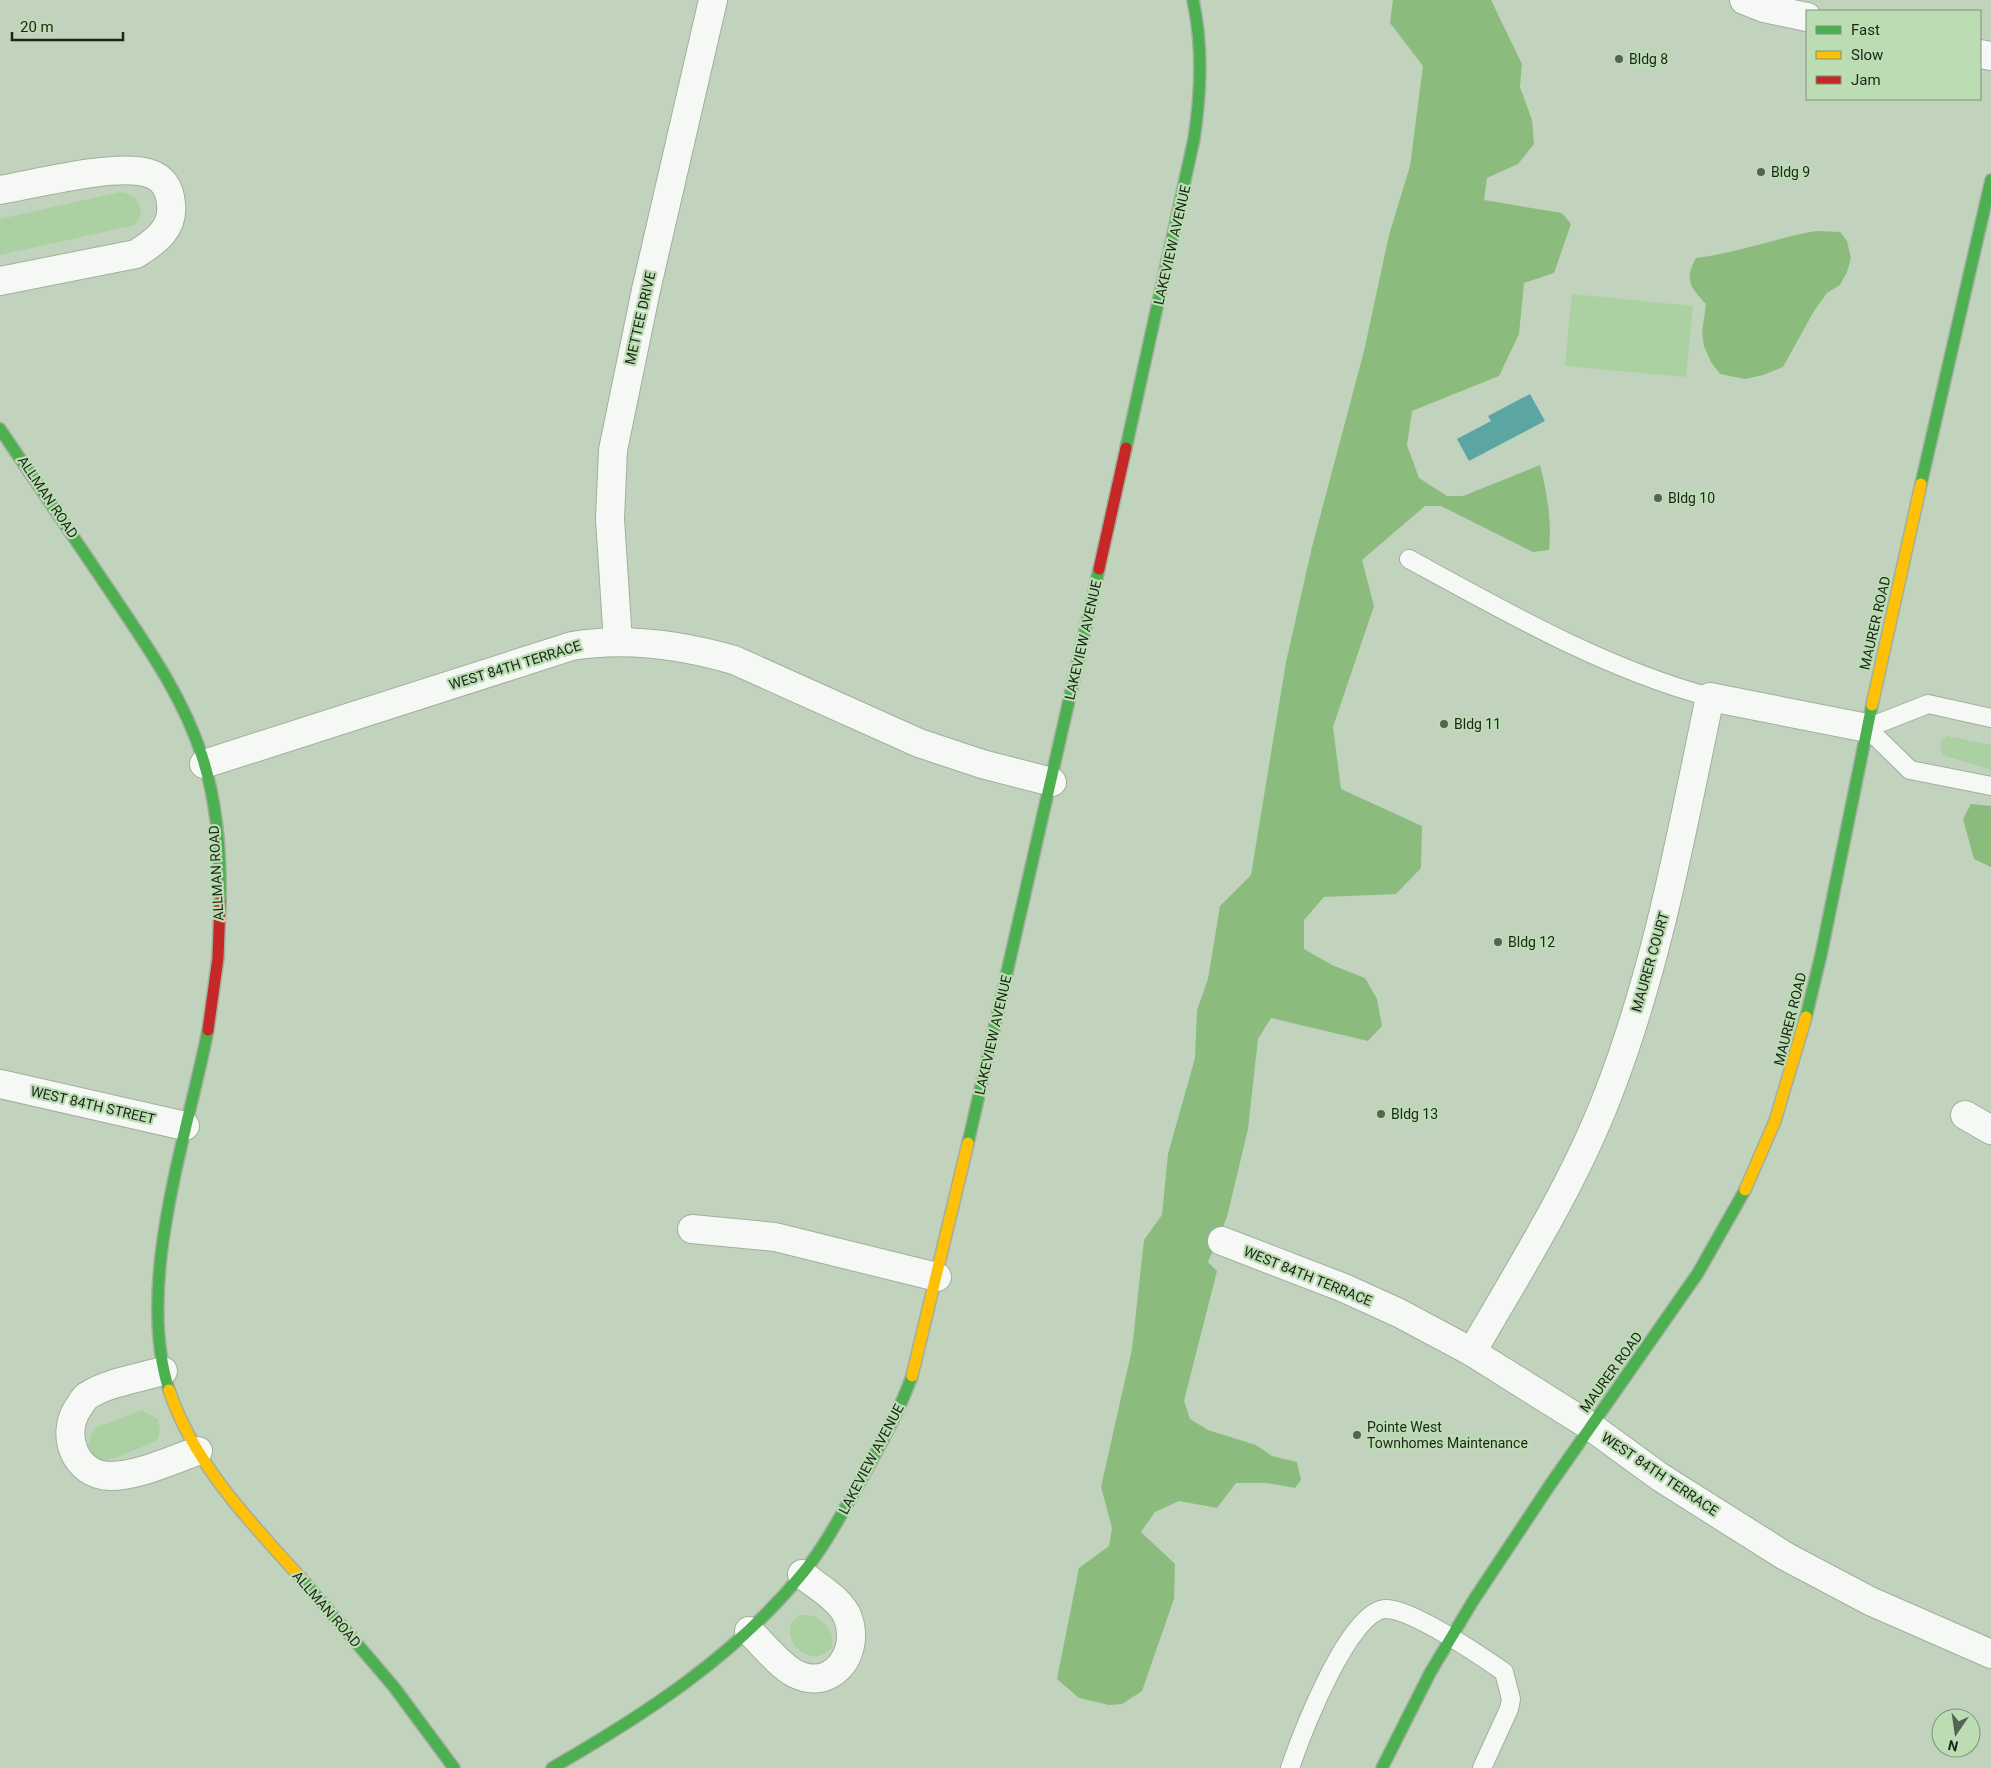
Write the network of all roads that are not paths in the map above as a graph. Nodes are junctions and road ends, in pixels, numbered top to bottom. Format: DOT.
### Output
graph roads {
  1 [pos="714,0"];
  2 [pos="1193,0"];
  3 [pos="1744,0"];
  4 [pos="1806,17"];
  5 [pos="1991,180"];
  6 [pos="0,190"];
  7 [pos="0,281"];
  8 [pos="0,429"];
  9 [pos="1409,559"];
  10 [pos="618,642"];
  11 [pos="1710,697"];
  12 [pos="1991,718"];
  13 [pos="1867,728"];
  14 [pos="204,764"];
  15 [pos="1052,782"];
  16 [pos="1991,786"];
  17 [pos="0,1084"];
  18 [pos="1965,1115"];
  19 [pos="185,1126"];
  20 [pos="1991,1130"];
  21 [pos="692,1228"];
  22 [pos="1222,1241"];
  23 [pos="937,1277"];
  24 [pos="1472,1352"];
  25 [pos="163,1370"];
  26 [pos="1590,1426"];
  27 [pos="198,1451"];
  28 [pos="802,1574"];
  29 [pos="750,1631"];
  30 [pos="1451,1638"];
  31 [pos="1991,1654"];
  32 [pos="454,1768"];
  33 [pos="552,1768"];
  34 [pos="1290,1768"];
  35 [pos="1382,1768"];
  36 [pos="1482,1768"];
  1 -- 10 [label="street, METTEE DRIVE"];
  2 -- 15 [label="street, LAKEVIEW AVENUE"];
  3 -- 4 [label="street"];
  5 -- 13 [label="street, MAURER ROAD"];
  6 -- 7 [label="street"];
  8 -- 14 [label="street, ALLMAN ROAD"];
  9 -- 11 [label="lane"];
  10 -- 14 [label="street, WEST 84TH TERRACE"];
  10 -- 15 [label="street, WEST 84TH TERRACE"];
  11 -- 13 [label="street"];
  11 -- 24 [label="street, MAURER COURT"];
  12 -- 13 [label="lane"];
  13 -- 16 [label="lane"];
  13 -- 26 [label="street, MAURER ROAD"];
  14 -- 19 [label="street, ALLMAN ROAD"];
  15 -- 23 [label="street, LAKEVIEW AVENUE"];
  17 -- 19 [label="street, WEST 84TH STREET"];
  18 -- 20 [label="street"];
  19 -- 25 [label="street, ALLMAN ROAD"];
  21 -- 23 [label="street"];
  22 -- 24 [label="street, WEST 84TH TERRACE"];
  23 -- 28 [label="street, LAKEVIEW AVENUE"];
  24 -- 26 [label="street, WEST 84TH TERRACE"];
  25 -- 27 [label="street, ALLMAN ROAD"];
  25 -- 27 [label="street"];
  26 -- 30 [label="street, MAURER ROAD"];
  26 -- 31 [label="street, WEST 84TH TERRACE"];
  27 -- 32 [label="street, ALLMAN ROAD"];
  28 -- 29 [label="street, LAKEVIEW AVENUE"];
  28 -- 29 [label="street"];
  29 -- 33 [label="street, LAKEVIEW AVENUE"];
  30 -- 34 [label="lane"];
  30 -- 35 [label="street, MAURER ROAD"];
  30 -- 36 [label="lane"];
}
